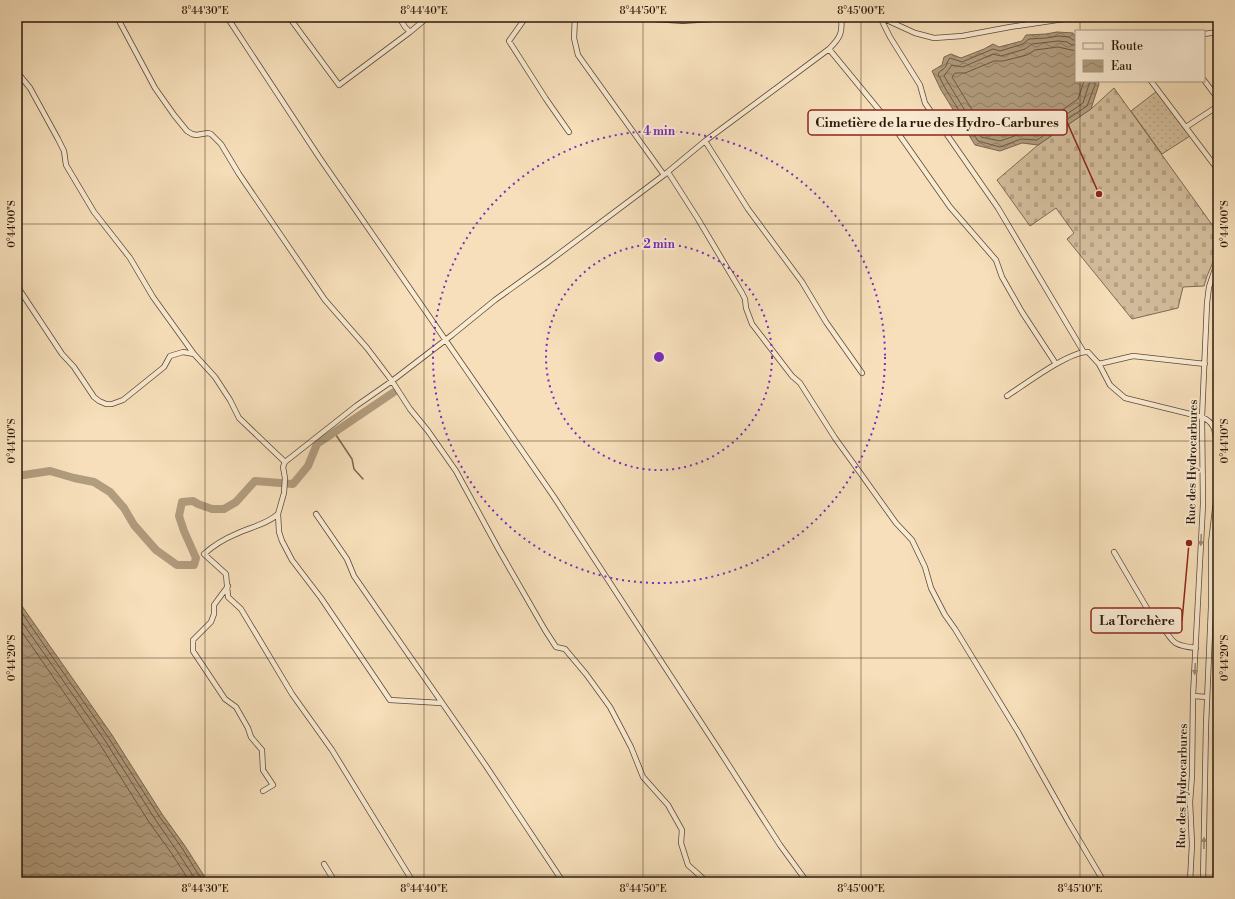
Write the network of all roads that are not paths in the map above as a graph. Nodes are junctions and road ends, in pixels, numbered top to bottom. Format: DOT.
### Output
graph roads {
  1 [pos="117,17"];
  2 [pos="227,17"];
  3 [pos="289,17"];
  4 [pos="399,17"];
  5 [pos="428,17"];
  6 [pos="526,17"];
  7 [pos="575,17"];
  8 [pos="639,17"];
  9 [pos="726,17"];
  10 [pos="841,17"];
  11 [pos="880,17"];
  12 [pos="1077,17"];
  13 [pos="410,32"];
  14 [pos="1218,32"];
  15 [pos="1205,34"];
  16 [pos="829,49"];
  17 [pos="17,72"];
  18 [pos="1205,81"];
  19 [pos="1152,82"];
  20 [pos="1218,99"];
  21 [pos="1218,106"];
  22 [pos="1186,127"];
  23 [pos="569,132"];
  24 [pos="705,141"];
  25 [pos="1218,170"];
  26 [pos="666,173"];
  27 [pos="1218,260"];
  28 [pos="17,286"];
  29 [pos="446,339"];
  30 [pos="1083,351"];
  31 [pos="194,354"];
  32 [pos="1056,364"];
  33 [pos="1099,364"];
  34 [pos="1205,364"];
  35 [pos="862,373"];
  36 [pos="392,381"];
  37 [pos="1008,396"];
  38 [pos="1202,417"];
  39 [pos="1218,447"];
  40 [pos="285,462"];
  41 [pos="1218,493"];
  42 [pos="278,514"];
  43 [pos="316,514"];
  44 [pos="1211,543"];
  45 [pos="1218,547"];
  46 [pos="1114,552"];
  47 [pos="228,586"];
  48 [pos="1196,648"];
  49 [pos="1193,696"];
  50 [pos="1207,697"];
  51 [pos="442,703"];
  52 [pos="263,791"];
  53 [pos="324,864"];
  54 [pos="335,882"];
  55 [pos="413,882"];
  56 [pos="563,882"];
  57 [pos="707,882"];
  58 [pos="807,882"];
  59 [pos="1104,882"];
  60 [pos="1190,882"];
  61 [pos="1203,882"];
  1 -- 36 [label="street"];
  2 -- 29 [label="street"];
  3 -- 13 [label="street"];
  4 -- 13 [label="street"];
  5 -- 13 [label="street"];
  6 -- 23 [label="street"];
  7 -- 26 [label="street"];
  8 -- 9 [label="street"];
  10 -- 16 [label="street"];
  11 -- 12 [label="street"];
  11 -- 30 [label="street"];
  14 -- 15 [label="street"];
  16 -- 24 [label="street"];
  16 -- 32 [label="street"];
  17 -- 31 [label="street"];
  18 -- 20 [label="street"];
  19 -- 22 [label="street"];
  21 -- 22 [label="street"];
  22 -- 25 [label="street"];
  24 -- 26 [label="street"];
  24 -- 35 [label="street"];
  26 -- 29 [label="street"];
  26 -- 59 [label="street"];
  27 -- 34 [label="street, Rue des Hydrocarbures"];
  28 -- 31 [label="street"];
  29 -- 36 [label="street"];
  29 -- 58 [label="street"];
  30 -- 32 [label="street"];
  30 -- 33 [label="street"];
  31 -- 40 [label="street"];
  32 -- 37 [label="street"];
  33 -- 34 [label="street"];
  33 -- 38 [label="street"];
  34 -- 38 [label="street, Rue des Hydrocarbures"];
  36 -- 40 [label="street"];
  36 -- 57 [label="street"];
  38 -- 39 [label="street"];
  38 -- 48 [label="street, Rue des Hydrocarbures, one-way"];
  40 -- 42 [label="street"];
  41 -- 44 [label="street"];
  42 -- 47 [label="street"];
  42 -- 51 [label="street"];
  43 -- 51 [label="street"];
  44 -- 45 [label="street"];
  44 -- 50 [label="street"];
  46 -- 48 [label="street"];
  47 -- 52 [label="street"];
  47 -- 55 [label="street"];
  48 -- 49 [label="street, Rue des Hydrocarbures, one-way"];
  49 -- 50 [label="street"];
  49 -- 60 [label="street, Rue des Hydrocarbures"];
  61 -- 50 [label="street, one-way"];
  51 -- 56 [label="street"];
  53 -- 54 [label="street"];
}
